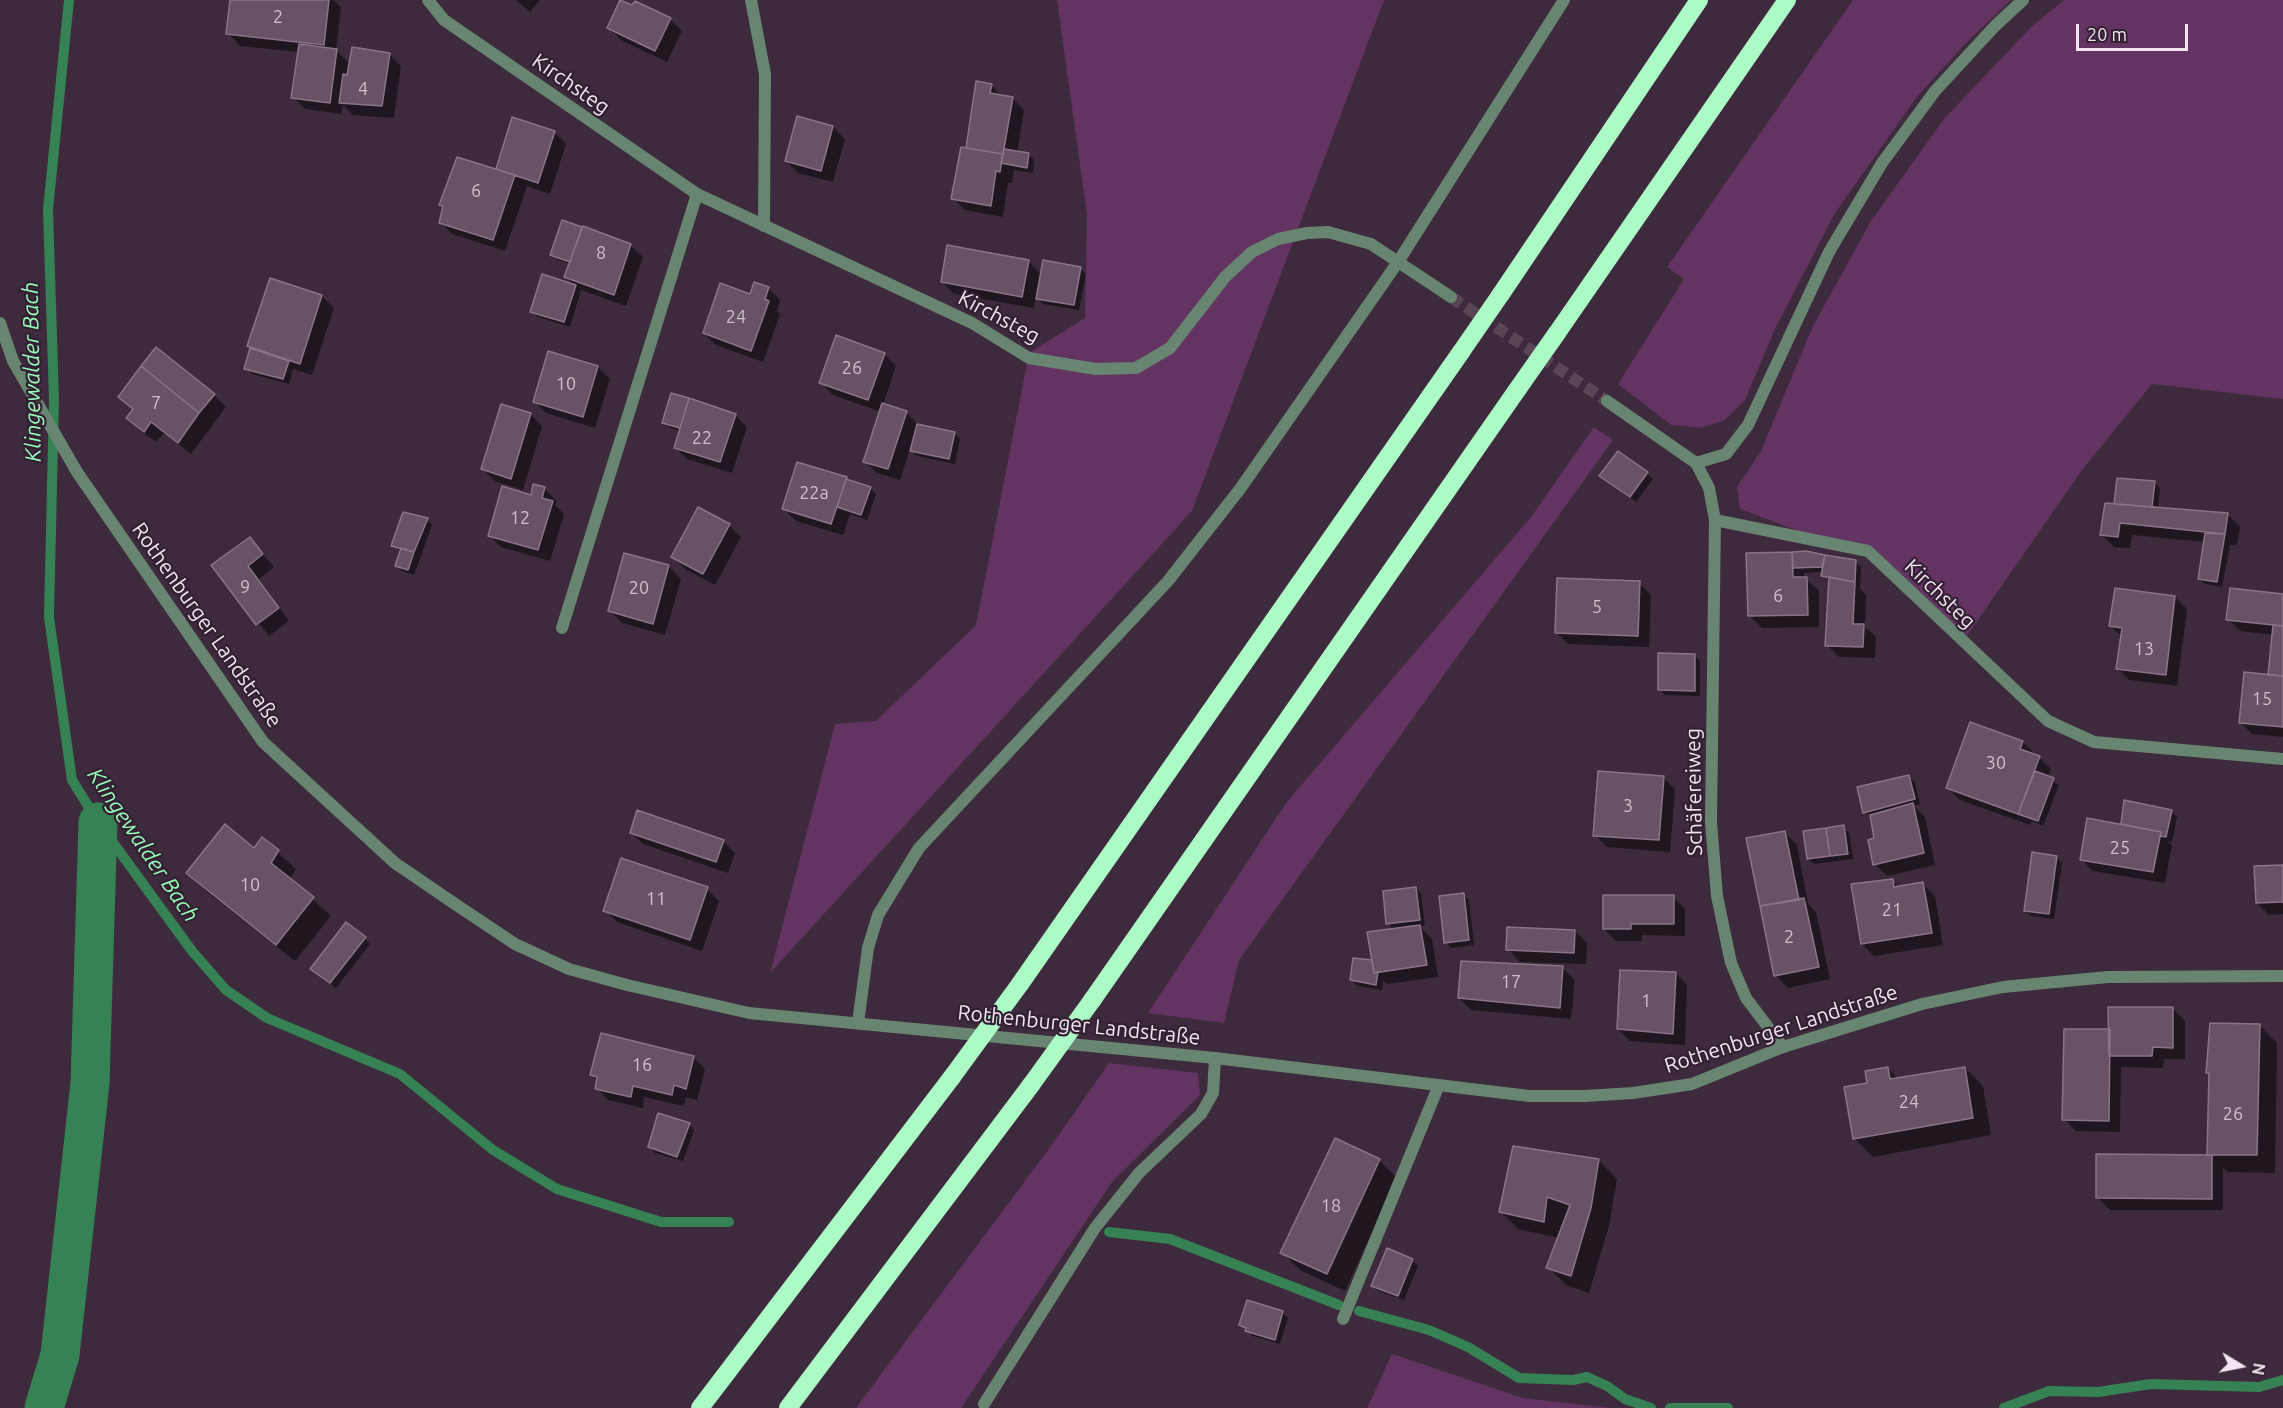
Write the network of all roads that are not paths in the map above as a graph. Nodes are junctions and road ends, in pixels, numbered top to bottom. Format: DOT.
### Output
graph roads {
  1 [pos="428,0"];
  2 [pos="751,0"];
  3 [pos="1564,0"];
  4 [pos="1699,0"];
  5 [pos="1789,0"];
  6 [pos="2023,0"];
  7 [pos="697,194"];
  8 [pos="764,226"];
  9 [pos="1398,262"];
  10 [pos="1451,297"];
  11 [pos="0,323"];
  12 [pos="1607,401"];
  13 [pos="1696,463"];
  14 [pos="1715,520"];
  15 [pos="562,628"];
  16 [pos="2283,759"];
  17 [pos="2283,976"];
  18 [pos="858,1023"];
  19 [pos="1783,1047"];
  20 [pos="1215,1058"];
  21 [pos="1439,1085"];
  22 [pos="1343,1319"];
  23 [pos="984,1404"];
  24 [pos="700,1408"];
  25 [pos="788,1408"];
  1 -- 7 [label="street, Kirchsteg"];
  2 -- 8 [label="street"];
  3 -- 9 [label="street"];
  4 -- 24 [label="highway, bridge"];
  5 -- 25 [label="highway, bridge"];
  6 -- 13 [label="street"];
  7 -- 8 [label="street, Kirchsteg"];
  7 -- 15 [label="street"];
  8 -- 9 [label="street, Kirchsteg"];
  9 -- 10 [label="street, Kirchsteg"];
  9 -- 18 [label="street"];
  11 -- 18 [label="street, Rothenburger Landstraße"];
  12 -- 13 [label="street"];
  13 -- 14 [label="street"];
  14 -- 16 [label="street, Kirchsteg"];
  14 -- 19 [label="street, Schäfereiweg"];
  17 -- 19 [label="street, Rothenburger Landstraße"];
  18 -- 20 [label="street, Rothenburger Landstraße"];
  19 -- 21 [label="street, Rothenburger Landstraße"];
  20 -- 21 [label="street, Rothenburger Landstraße"];
  20 -- 23 [label="street"];
  21 -- 22 [label="street"];
}
